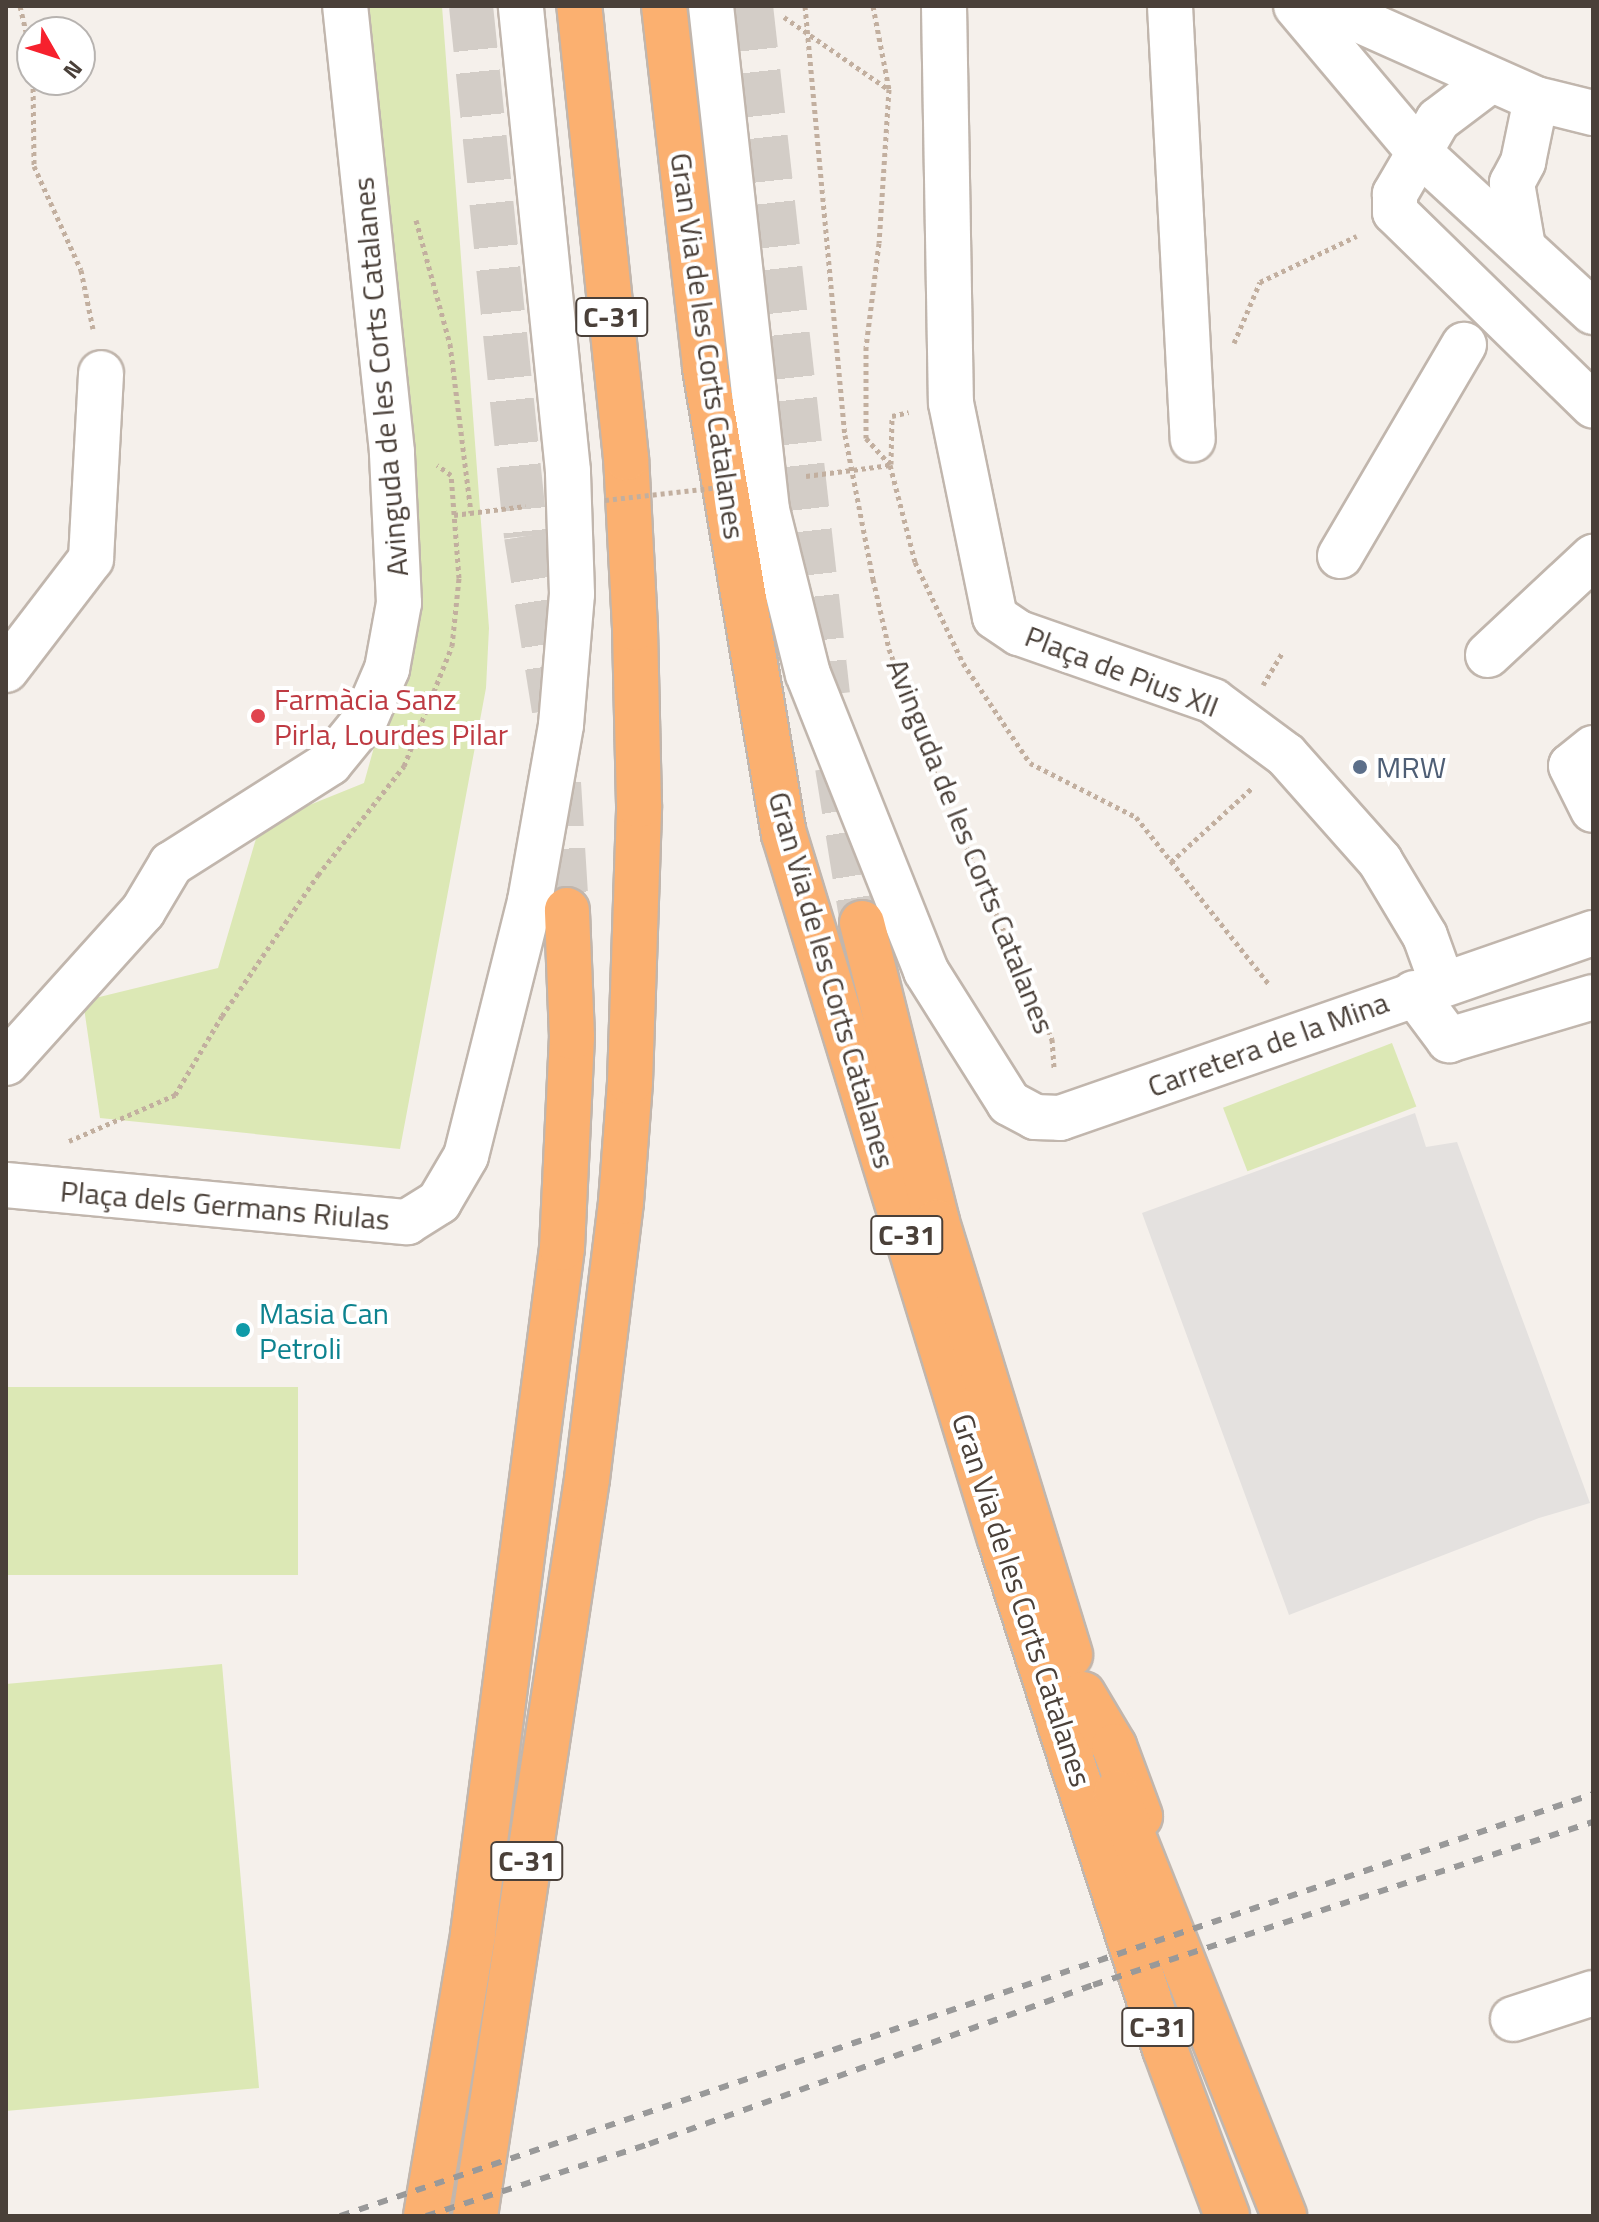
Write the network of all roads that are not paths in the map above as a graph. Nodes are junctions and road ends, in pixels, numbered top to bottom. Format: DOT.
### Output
graph roads {
  1 [pos="345,6"];
  2 [pos="521,6"];
  3 [pos="579,6"];
  4 [pos="664,6"];
  5 [pos="711,6"];
  6 [pos="944,6"];
  7 [pos="1170,6"];
  8 [pos="1296,6"];
  9 [pos="1327,6"];
  10 [pos="1491,80"];
  11 [pos="1536,99"];
  12 [pos="1593,113"];
  13 [pos="1434,165"];
  14 [pos="1512,183"];
  15 [pos="1523,247"];
  16 [pos="1593,312"];
  17 [pos="1464,345"];
  18 [pos="101,373"];
  19 [pos="1593,405"];
  20 [pos="1193,439"];
  21 [pos="1340,556"];
  22 [pos="1593,557"];
  23 [pos="1488,655"];
  24 [pos="6,670"];
  25 [pos="1593,748"];
  26 [pos="1593,810"];
  27 [pos="567,910"];
  28 [pos="862,923"];
  29 [pos="1593,933"];
  30 [pos="1428,988"];
  31 [pos="1593,997"];
  32 [pos="6,1063"];
  33 [pos="6,1185"];
  34 [pos="1000,1539"];
  35 [pos="1056,1610"];
  36 [pos="513,1636"];
  37 [pos="1083,1694"];
  38 [pos="527,1862"];
  39 [pos="1593,1993"];
  40 [pos="1513,2019"];
  41 [pos="426,2216"];
  42 [pos="475,2216"];
  43 [pos="1227,2216"];
  44 [pos="1284,2216"];
  45 [pos="1310,2216"];
  1 -- 32 [label="street, Avinguda de les Corts Catalanes"];
  2 -- 33 [label="street, Plaça dels Germans Riulas"];
  3 -- 38 [label="highway, C-31"];
  4 -- 34 [label="highway, Gran Via de les Corts Catalanes / C-31"];
  5 -- 30 [label="street, Carretera de la Mina"];
  6 -- 30 [label="street, Plaça de Pius XII"];
  7 -- 20 [label="street"];
  8 -- 13 [label="street"];
  9 -- 10 [label="street"];
  10 -- 11 [label="street"];
  10 -- 13 [label="street"];
  11 -- 12 [label="street"];
  11 -- 14 [label="street"];
  13 -- 14 [label="street"];
  13 -- 15 [label="street"];
  13 -- 19 [label="street"];
  14 -- 15 [label="street"];
  15 -- 16 [label="street"];
  17 -- 21 [label="street"];
  18 -- 24 [label="street"];
  22 -- 23 [label="street"];
  25 -- 26 [label="street"];
  27 -- 36 [label="highway"];
  28 -- 35 [label="highway"];
  29 -- 30 [label="street"];
  30 -- 31 [label="street, Carretera de la Mina"];
  34 -- 35 [label="highway"];
  34 -- 43 [label="highway, Gran Via de les Corts Catalanes / C-31"];
  35 -- 37 [label="highway"];
  36 -- 38 [label="highway"];
  36 -- 41 [label="highway"];
  37 -- 44 [label="highway"];
  37 -- 45 [label="highway"];
  38 -- 42 [label="highway, C-31"];
  39 -- 40 [label="street"];
}
